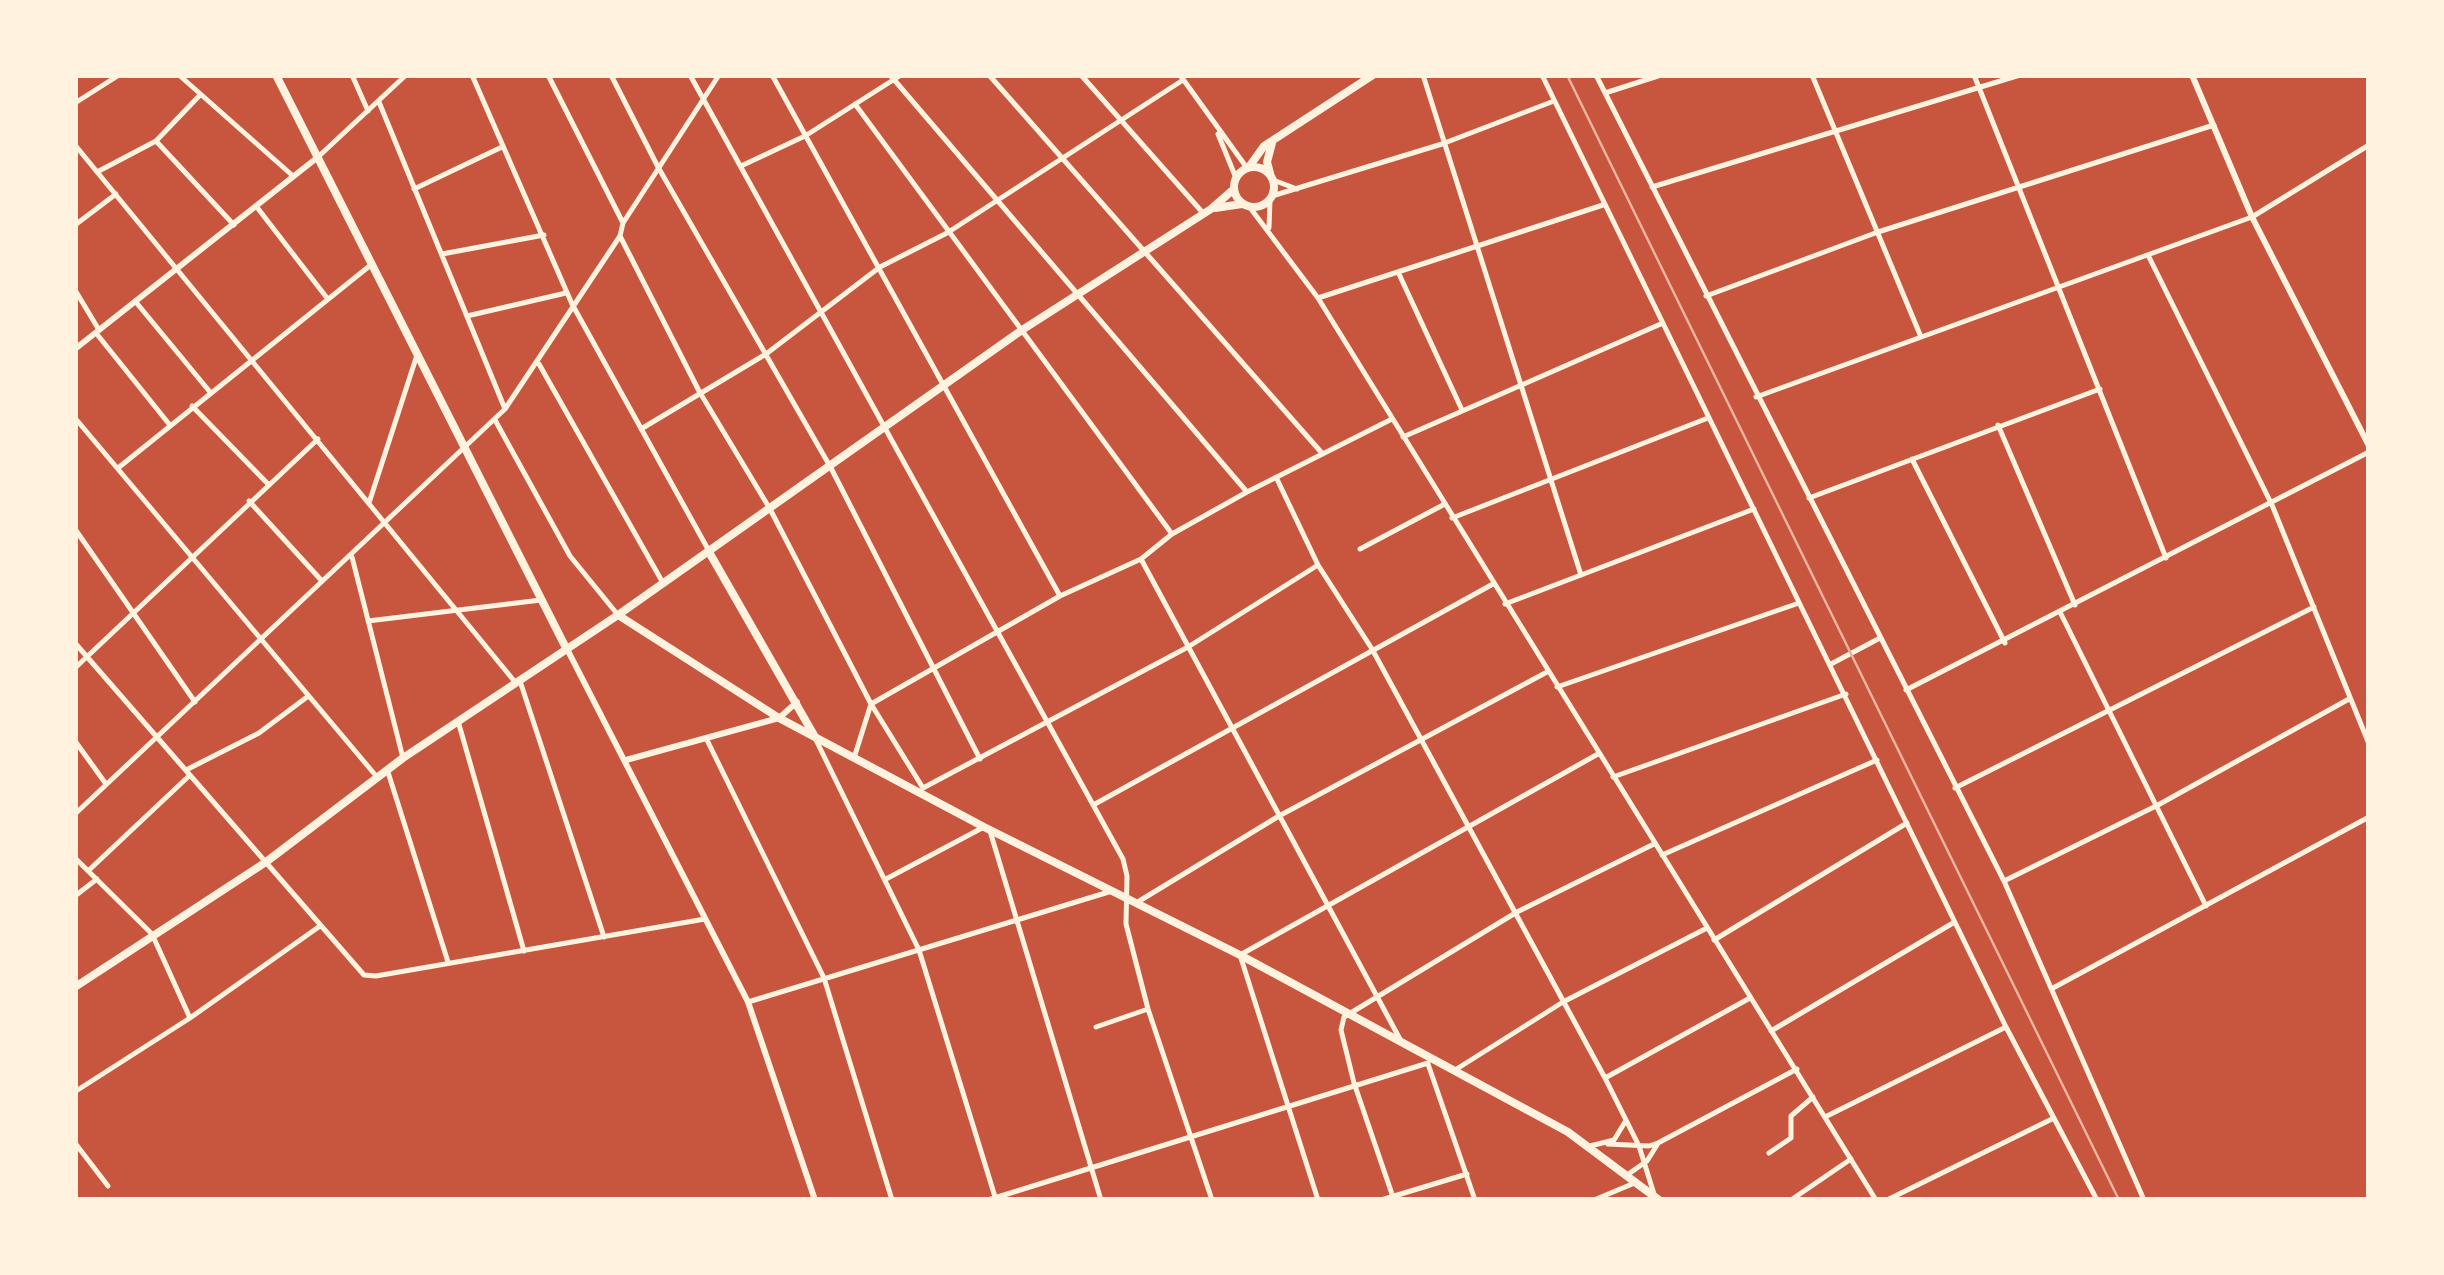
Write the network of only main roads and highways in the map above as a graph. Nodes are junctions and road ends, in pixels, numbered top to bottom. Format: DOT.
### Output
graph roads {
  1 [pos="276,75"];
  2 [pos="1373,75"];
  3 [pos="1274,139"];
  4 [pos="1248,168"];
  5 [pos="1272,178"];
  6 [pos="1234,189"];
  7 [pos="1247,206"];
  8 [pos="1207,211"];
  9 [pos="710,552"];
  10 [pos="618,615"];
  11 [pos="566,646"];
  12 [pos="815,737"];
  13 [pos="75,987"];
  14 [pos="1657,1198"];
  1 -- 11 [label="main road"];
  2 -- 3 [label="main road"];
  3 -- 4 [label="main road"];
  3 -- 5 [label="main road"];
  4 -- 5 [label="main road"];
  4 -- 6 [label="main road"];
  5 -- 7 [label="main road"];
  6 -- 7 [label="main road"];
  6 -- 8 [label="main road"];
  7 -- 8 [label="main road"];
  8 -- 9 [label="main road"];
  9 -- 10 [label="main road"];
  9 -- 12 [label="main road"];
  10 -- 11 [label="main road"];
  10 -- 12 [label="main road"];
  11 -- 13 [label="main road"];
  12 -- 14 [label="main road"];
}
